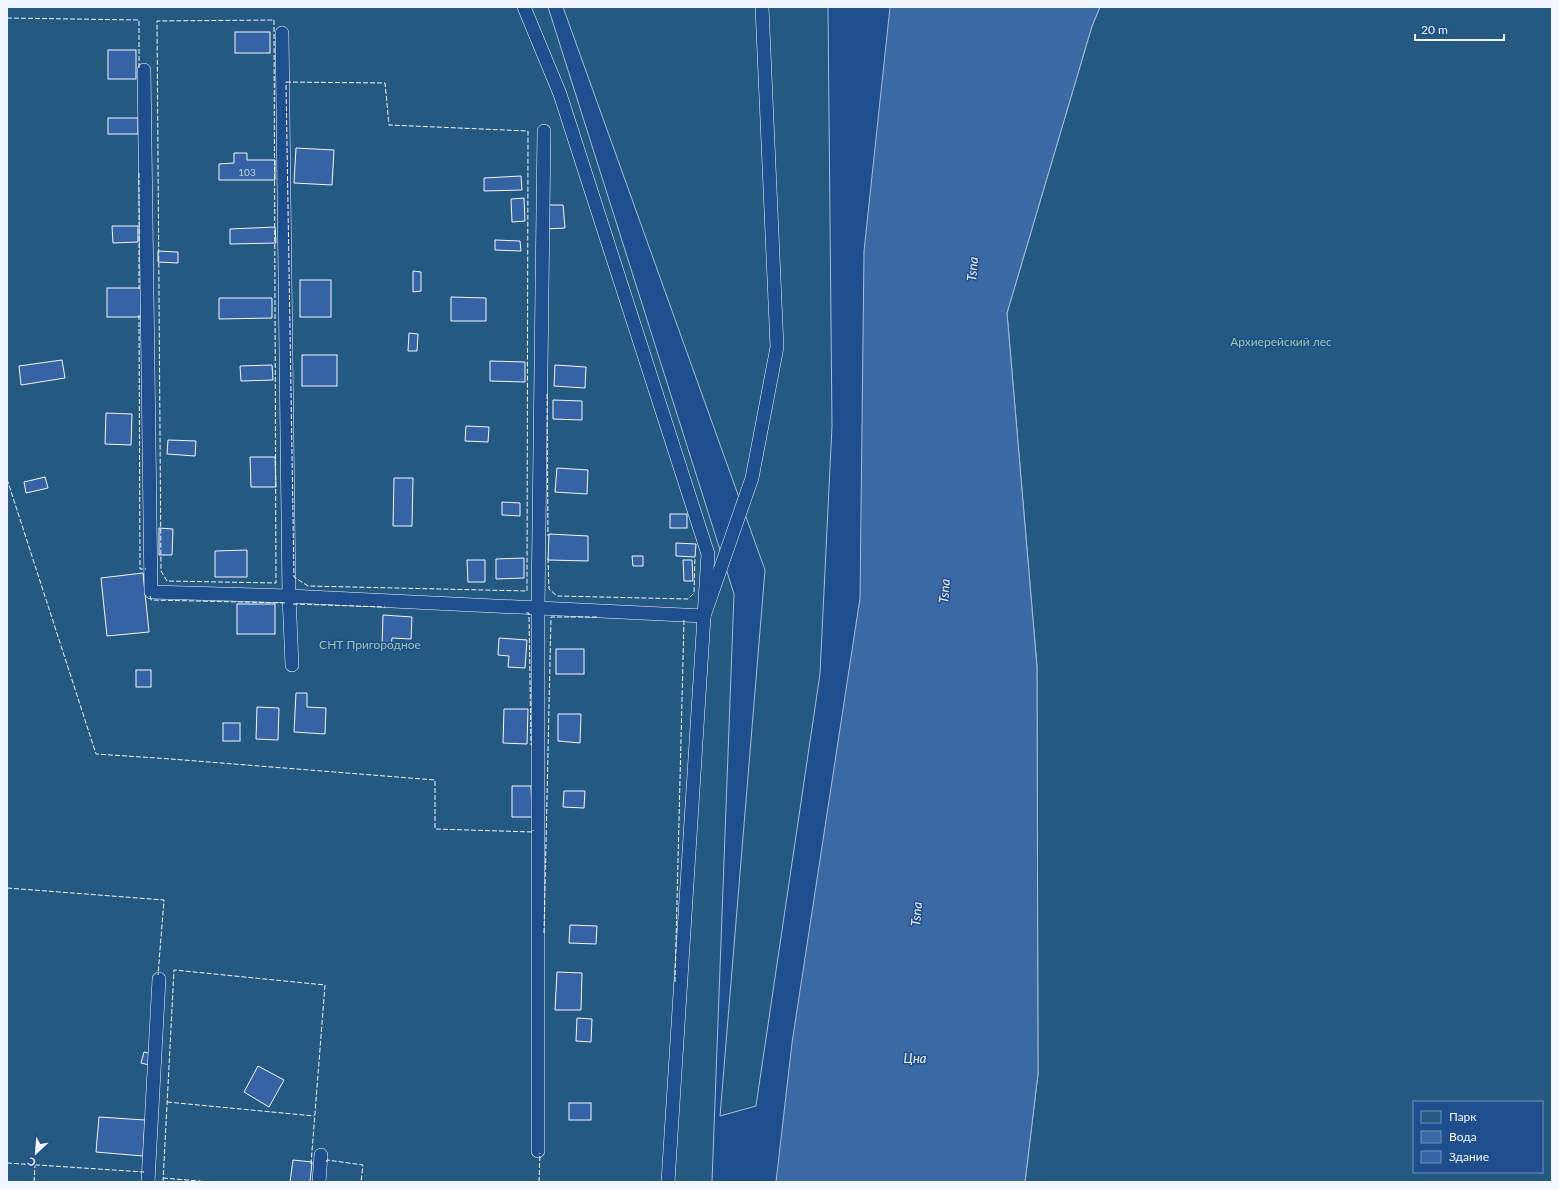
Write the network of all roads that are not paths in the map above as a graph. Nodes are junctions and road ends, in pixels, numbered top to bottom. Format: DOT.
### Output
graph roads {
  1 [pos="524,7"];
  2 [pos="762,7"];
  3 [pos="282,33"];
  4 [pos="144,70"];
  5 [pos="544,130"];
  6 [pos="289,596"];
  7 [pos="538,608"];
  8 [pos="704,616"];
  9 [pos="292,665"];
  10 [pos="160,979"];
  11 [pos="538,1151"];
  12 [pos="321,1155"];
  13 [pos="148,1182"];
  14 [pos="319,1182"];
  15 [pos="668,1182"];
  1 -- 8 [label="lane"];
  2 -- 8 [label="lane"];
  3 -- 6 [label="lane"];
  4 -- 6 [label="lane"];
  5 -- 7 [label="lane"];
  6 -- 7 [label="lane"];
  6 -- 9 [label="lane"];
  7 -- 8 [label="lane"];
  7 -- 11 [label="lane"];
  8 -- 15 [label="lane"];
  10 -- 13 [label="lane"];
  12 -- 14 [label="lane"];
}
